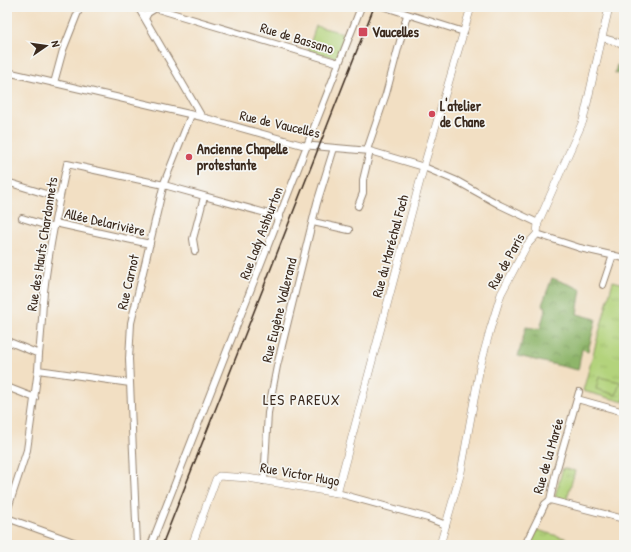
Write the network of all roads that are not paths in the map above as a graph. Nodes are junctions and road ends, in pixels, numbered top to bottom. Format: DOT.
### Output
graph roads {
  1 [pos="80,7"];
  2 [pos="138,7"];
  3 [pos="361,7"];
  4 [pos="385,7"];
  5 [pos="409,7"];
  6 [pos="471,7"];
  7 [pos="609,7"];
  8 [pos="153,8"];
  9 [pos="406,14"];
  10 [pos="145,19"];
  11 [pos="464,32"];
  12 [pos="603,38"];
  13 [pos="624,44"];
  14 [pos="340,63"];
  15 [pos="7,72"];
  16 [pos="54,83"];
  17 [pos="191,115"];
  18 [pos="202,117"];
  19 [pos="308,144"];
  20 [pos="334,148"];
  21 [pos="369,150"];
  22 [pos="424,167"];
  23 [pos="7,182"];
  24 [pos="164,185"];
  25 [pos="59,198"];
  26 [pos="204,198"];
  27 [pos="358,206"];
  28 [pos="280,217"];
  29 [pos="22,218"];
  30 [pos="312,222"];
  31 [pos="538,223"];
  32 [pos="54,225"];
  33 [pos="349,230"];
  34 [pos="537,234"];
  35 [pos="150,244"];
  36 [pos="195,250"];
  37 [pos="613,255"];
  38 [pos="624,258"];
  39 [pos="603,285"];
  40 [pos="7,341"];
  41 [pos="39,354"];
  42 [pos="38,370"];
  43 [pos="130,383"];
  44 [pos="7,388"];
  45 [pos="579,392"];
  46 [pos="35,399"];
  47 [pos="577,399"];
  48 [pos="624,412"];
  49 [pos="264,480"];
  50 [pos="337,493"];
  51 [pos="550,500"];
  52 [pos="7,511"];
  53 [pos="7,518"];
  54 [pos="624,519"];
  55 [pos="446,525"];
  56 [pos="82,545"];
  57 [pos="137,545"];
  58 [pos="151,545"];
  59 [pos="192,545"];
  60 [pos="440,545"];
  61 [pos="525,545"];
  1 -- 16 [label="street"];
  2 -- 10 [label="street"];
  3 -- 14 [label="street, Rue Lady Ashburton"];
  4 -- 9 [label="street"];
  5 -- 9 [label="street"];
  6 -- 11 [label="street, Rue du Maréchal Foch"];
  7 -- 12 [label="street, Rue de Paris"];
  8 -- 10 [label="street, Rue de Bassano"];
  8 -- 14 [label="street, Rue de Bassano"];
  9 -- 11 [label="street"];
  9 -- 21 [label="street"];
  10 -- 18 [label="street"];
  11 -- 22 [label="street, Rue du Maréchal Foch"];
  12 -- 13 [label="street"];
  12 -- 31 [label="street, Rue de Paris"];
  14 -- 19 [label="street, Rue Lady Ashburton"];
  15 -- 16 [label="street, Rue de Vaucelles"];
  16 -- 17 [label="street, Rue de Vaucelles"];
  17 -- 18 [label="street, Rue de Vaucelles"];
  17 -- 24 [label="street, Rue Carnot"];
  18 -- 19 [label="street, Rue de Vaucelles"];
  19 -- 20 [label="street, Rue de Vaucelles"];
  19 -- 28 [label="street, Rue Lady Ashburton"];
  20 -- 21 [label="street, Rue de Vaucelles"];
  20 -- 30 [label="street, Rue Eugène Vallerand"];
  21 -- 22 [label="street, Rue de Vaucelles"];
  21 -- 27 [label="street"];
  22 -- 31 [label="street, Rue de Vaucelles"];
  22 -- 50 [label="street, Rue du Maréchal Foch"];
  23 -- 25 [label="street"];
  24 -- 25 [label="street, Rue des Hauts Chardonnets"];
  24 -- 26 [label="street, Rue des Hauts Chardonnets"];
  24 -- 35 [label="street, Rue Carnot"];
  25 -- 32 [label="street, Rue des Hauts Chardonnets"];
  26 -- 28 [label="street, Rue des Hauts Chardonnets"];
  26 -- 36 [label="street"];
  28 -- 58 [label="street, Rue Lady Ashburton"];
  29 -- 32 [label="street, Allée Delarivière"];
  30 -- 33 [label="street"];
  30 -- 49 [label="street, Rue Eugène Vallerand"];
  31 -- 34 [label="street, Rue de Paris"];
  32 -- 35 [label="street, Allée Delarivière"];
  32 -- 41 [label="street, Rue des Hauts Chardonnets"];
  34 -- 37 [label="street"];
  34 -- 55 [label="street, Rue de Paris"];
  35 -- 43 [label="street, Rue Carnot"];
  37 -- 38 [label="street"];
  37 -- 39 [label="street"];
  40 -- 41 [label="street"];
  41 -- 42 [label="street, Rue des Hauts Chardonnets"];
  42 -- 43 [label="street"];
  42 -- 46 [label="street"];
  43 -- 57 [label="street, Rue Carnot"];
  44 -- 46 [label="street"];
  45 -- 47 [label="street, Rue de la Marée"];
  46 -- 52 [label="street"];
  47 -- 48 [label="street"];
  47 -- 51 [label="street, Rue de la Marée"];
  49 -- 50 [label="street, Rue Victor Hugo"];
  49 -- 59 [label="street, Rue Victor Hugo"];
  50 -- 55 [label="street, Rue Victor Hugo"];
  51 -- 54 [label="street"];
  51 -- 61 [label="street, Rue de la Marée"];
  53 -- 56 [label="street"];
  55 -- 60 [label="street, Rue de Paris"];
}
